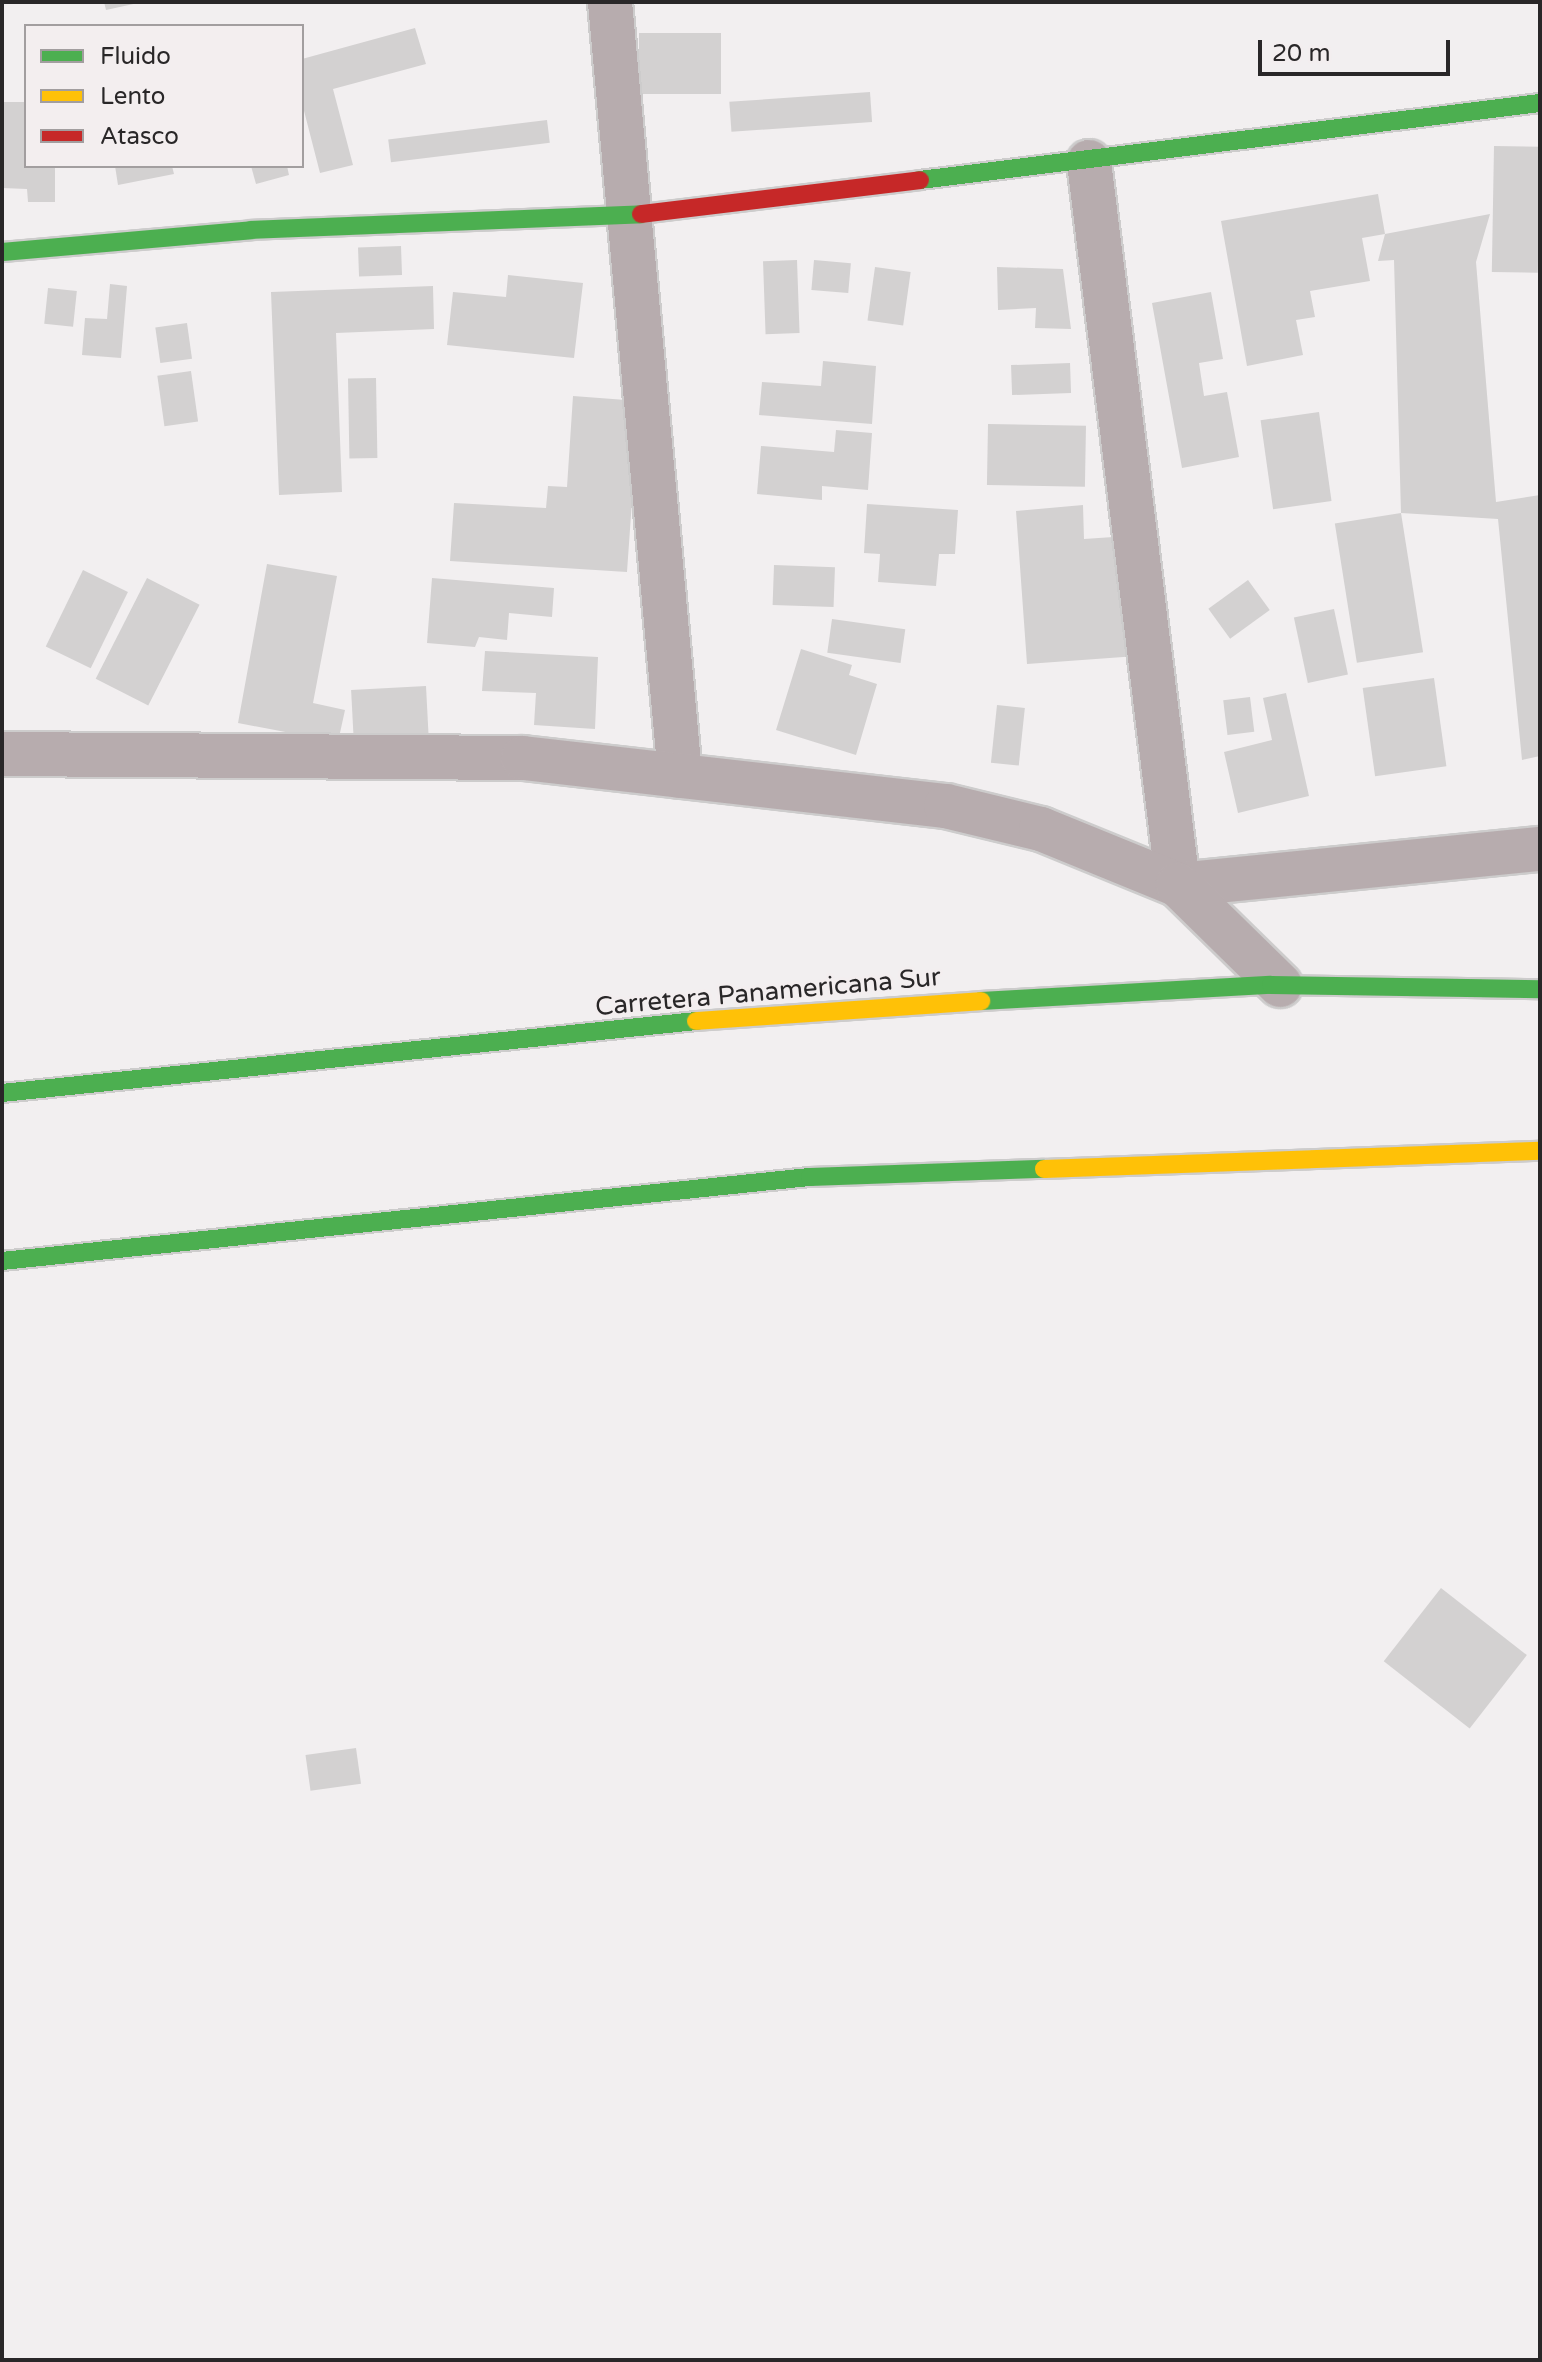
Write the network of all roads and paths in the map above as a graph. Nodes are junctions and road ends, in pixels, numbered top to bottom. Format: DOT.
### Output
graph roads {
  1 [pos="610,2"];
  2 [pos="1540,103"];
  3 [pos="1089,162"];
  4 [pos="627,216"];
  5 [pos="2,252"];
  6 [pos="2,754"];
  7 [pos="680,776"];
  8 [pos="1540,849"];
  9 [pos="1178,885"];
  10 [pos="1280,985"];
  11 [pos="1540,989"];
  12 [pos="2,1093"];
  13 [pos="1540,1151"];
  14 [pos="2,1261"];
  1 -- 4 [label="street"];
  2 -- 3 [label="main road"];
  3 -- 4 [label="main road"];
  3 -- 9 [label="street"];
  4 -- 5 [label="main road"];
  4 -- 7 [label="street"];
  6 -- 7 [label="street"];
  7 -- 9 [label="street"];
  8 -- 9 [label="street"];
  9 -- 10 [label="street"];
  10 -- 11 [label="main road, Carretera Panamericana Sur"];
  10 -- 12 [label="main road, Carretera Panamericana Sur"];
  13 -- 14 [label="main road"];
}
